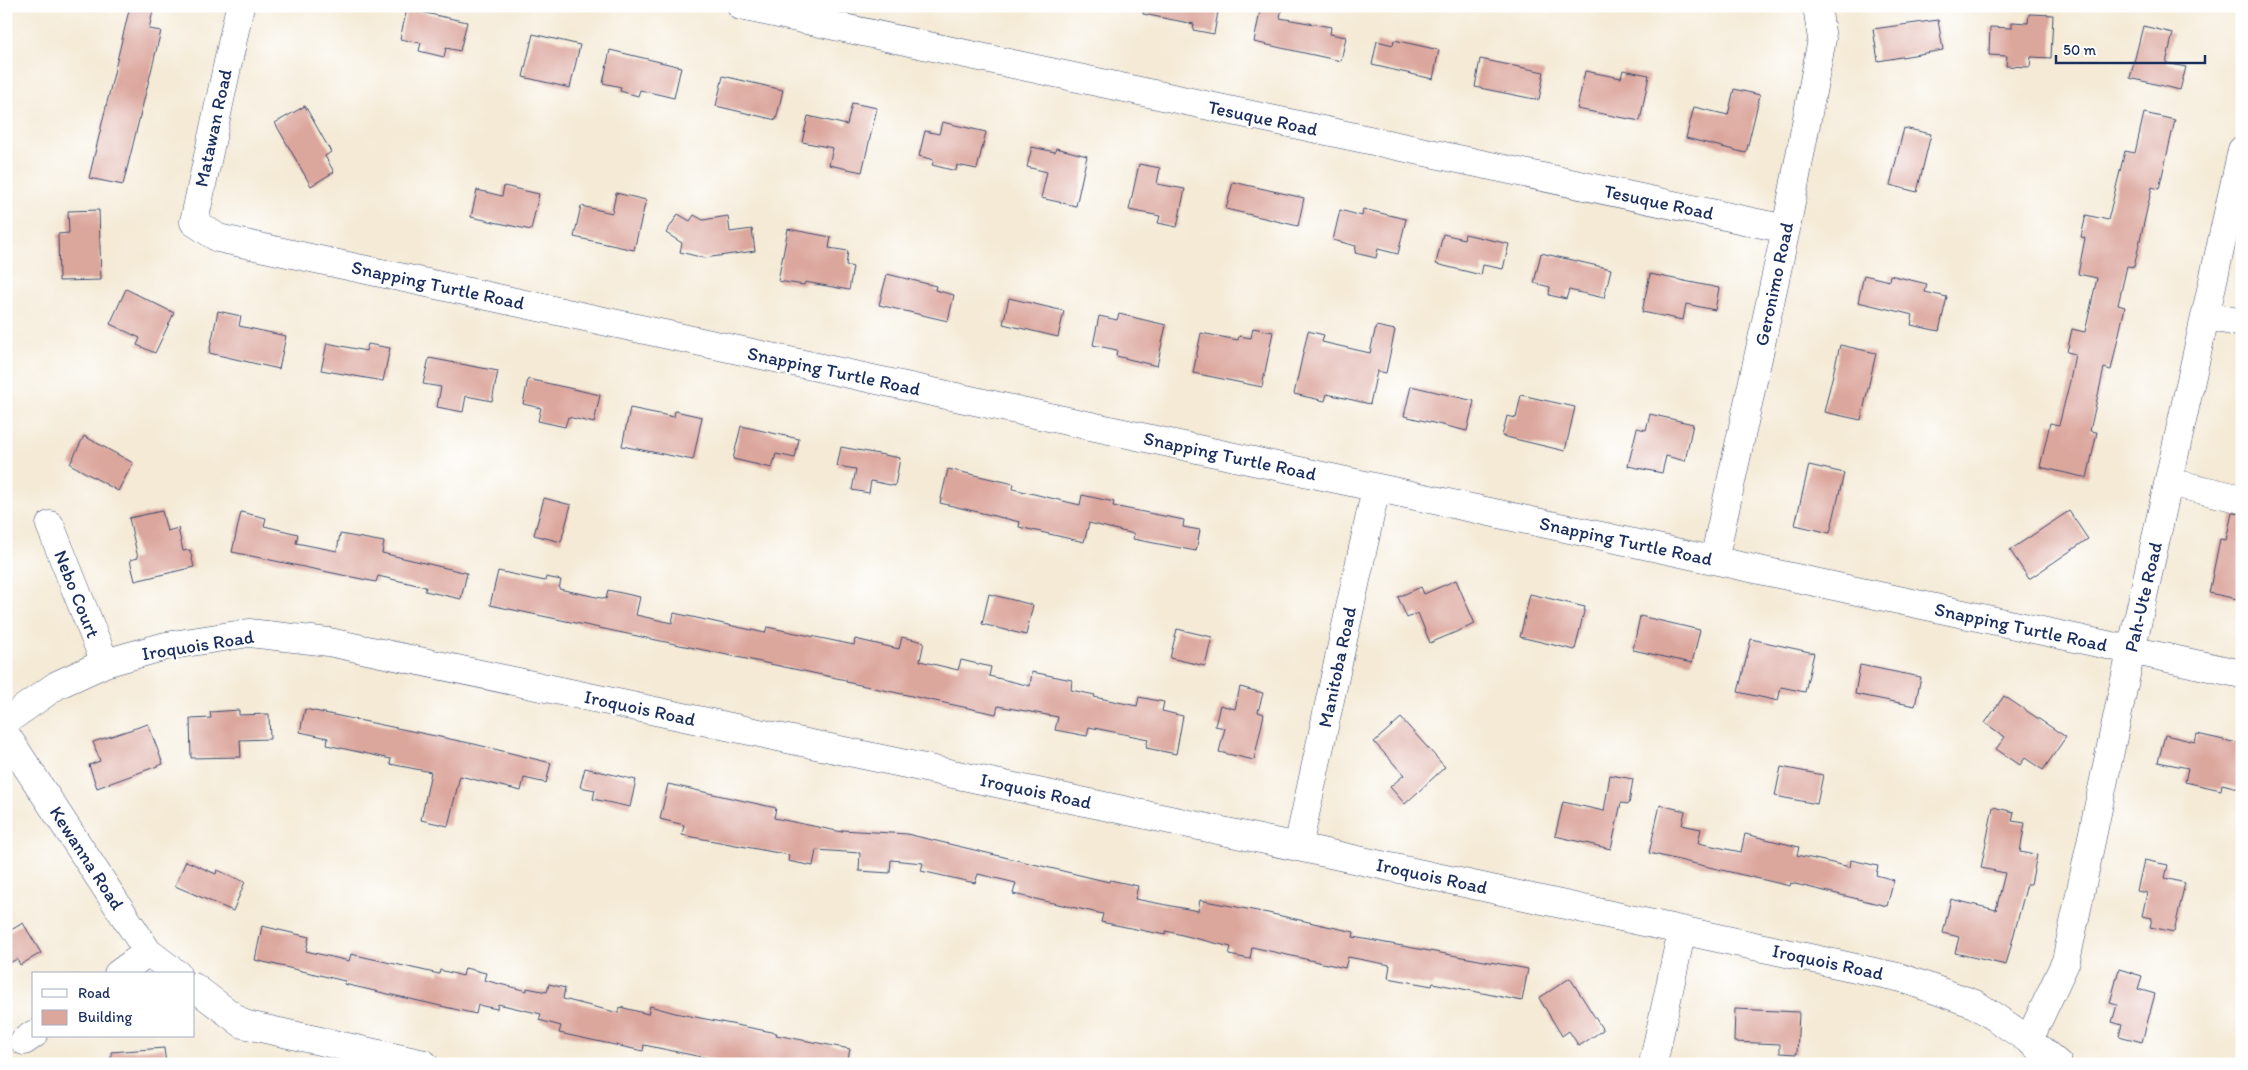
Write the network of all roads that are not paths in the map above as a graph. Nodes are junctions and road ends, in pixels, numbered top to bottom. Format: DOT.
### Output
graph roads {
  1 [pos="240,6"];
  2 [pos="741,6"];
  3 [pos="1817,6"];
  4 [pos="2242,150"];
  5 [pos="1786,230"];
  6 [pos="218,238"];
  7 [pos="2207,316"];
  8 [pos="2242,324"];
  9 [pos="2169,482"];
  10 [pos="1376,488"];
  11 [pos="2242,499"];
  12 [pos="50,525"];
  13 [pos="1714,560"];
  14 [pos="2131,651"];
  15 [pos="105,663"];
  16 [pos="2242,674"];
  17 [pos="6,721"];
  18 [pos="6,735"];
  19 [pos="1298,847"];
  20 [pos="1682,930"];
  21 [pos="148,952"];
  22 [pos="121,972"];
  23 [pos="174,972"];
  24 [pos="195,988"];
  25 [pos="2029,1040"];
  26 [pos="424,1064"];
  27 [pos="1653,1064"];
  28 [pos="2058,1064"];
  1 -- 6 [label="street, Matawan Road"];
  2 -- 5 [label="street, Tesuque Road"];
  3 -- 5 [label="street, Geronimo Road"];
  4 -- 7 [label="street, Pah-Ute Road"];
  5 -- 13 [label="street, Geronimo Road"];
  6 -- 10 [label="street, Snapping Turtle Road"];
  7 -- 8 [label="street"];
  7 -- 9 [label="street, Pah-Ute Road"];
  9 -- 11 [label="street"];
  9 -- 14 [label="street, Pah-Ute Road"];
  10 -- 13 [label="street, Snapping Turtle Road"];
  10 -- 19 [label="street, Manitoba Road"];
  12 -- 15 [label="street, Nebo Court"];
  13 -- 14 [label="street, Snapping Turtle Road"];
  14 -- 16 [label="street, Snapping Turtle Road"];
  14 -- 25 [label="street, Pah-Ute Road"];
  15 -- 17 [label="street, Iroquois Road"];
  15 -- 19 [label="street, Iroquois Road"];
  18 -- 21 [label="street, Kewanna Road"];
  19 -- 20 [label="street, Iroquois Road"];
  20 -- 25 [label="street, Iroquois Road"];
  20 -- 27 [label="street"];
  21 -- 22 [label="street"];
  21 -- 23 [label="street, Kewanna Road"];
  24 -- 26 [label="street"];
  25 -- 28 [label="street, Iroquois Road"];
}
